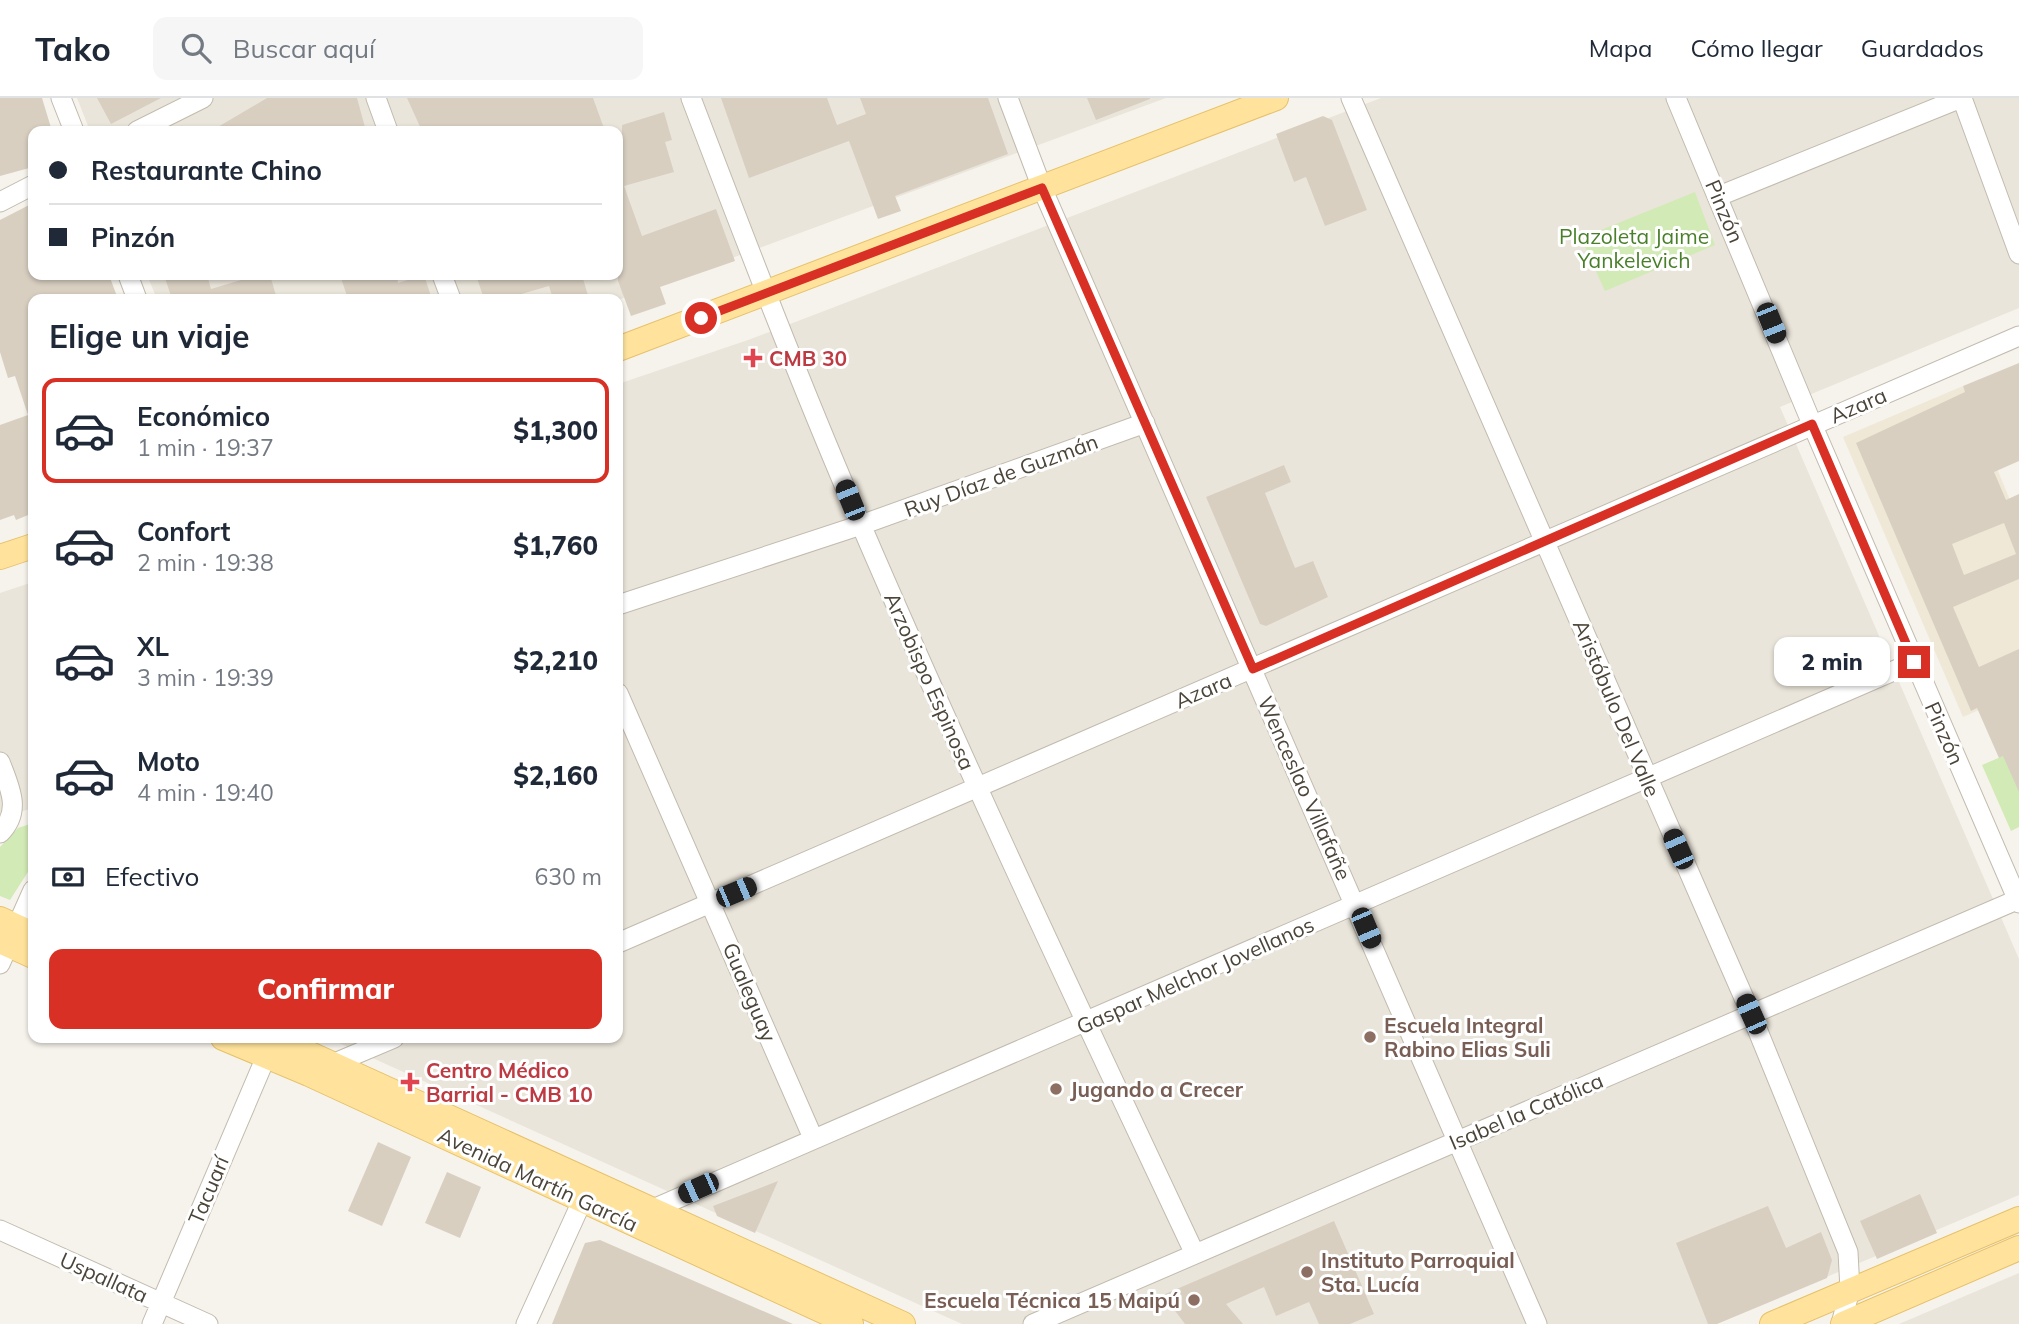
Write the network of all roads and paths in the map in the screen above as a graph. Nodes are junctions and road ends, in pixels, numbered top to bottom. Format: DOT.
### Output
graph roads {
  1 [pos="61,98"];
  2 [pos="203,98"];
  3 [pos="376,98"];
  4 [pos="691,98"];
  5 [pos="1008,98"];
  6 [pos="1276,98"];
  7 [pos="1351,98"];
  8 [pos="1676,98"];
  9 [pos="1961,98"];
  10 [pos="72,126"];
  11 [pos="147,126"];
  12 [pos="386,126"];
  13 [pos="28,188"];
  14 [pos="1042,188"];
  15 [pos="1719,196"];
  16 [pos="0,202"];
  17 [pos="2019,254"];
  18 [pos="766,293"];
  19 [pos="2019,336"];
  20 [pos="623,347"];
  21 [pos="1145,423"];
  22 [pos="1812,424"];
  23 [pos="861,525"];
  24 [pos="1546,541"];
  25 [pos="28,548"];
  26 [pos="0,557"];
  27 [pos="623,603"];
  28 [pos="1914,662"];
  29 [pos="1253,669"];
  30 [pos="623,705"];
  31 [pos="0,762"];
  32 [pos="1647,778"];
  33 [pos="977,787"];
  34 [pos="28,815"];
  35 [pos="12,816"];
  36 [pos="0,833"];
  37 [pos="28,900"];
  38 [pos="2019,901"];
  39 [pos="712,903"];
  40 [pos="1356,905"];
  41 [pos="10,938"];
  42 [pos="623,941"];
  43 [pos="28,952"];
  44 [pos="1751,1014"];
  45 [pos="1087,1023"];
  46 [pos="382,1043"];
  47 [pos="272,1044"];
  48 [pos="332,1064"];
  49 [pos="309,1074"];
  50 [pos="813,1138"];
  51 [pos="1458,1141"];
  52 [pos="587,1190"];
  53 [pos="641,1215"];
  54 [pos="2019,1219"];
  55 [pos="0,1230"];
  56 [pos="2019,1248"];
  57 [pos="1194,1252"];
  58 [pos="1850,1290"];
  59 [pos="161,1303"];
  60 [pos="152,1324"];
  61 [pos="208,1324"];
  62 [pos="526,1324"];
  63 [pos="851,1324"];
  64 [pos="903,1324"];
  65 [pos="1033,1324"];
  66 [pos="1537,1324"];
  67 [pos="1772,1324"];
  68 [pos="1842,1324"];
  1 -- 10 [label="street"];
  2 -- 11 [label="street"];
  3 -- 12 [label="street"];
  4 -- 18 [label="street, Arzobispo Espinosa"];
  5 -- 14 [label="street, Wenceslao Villafañe"];
  6 -- 14 [label="main road"];
  7 -- 24 [label="street, Aristóbulo Del Valle"];
  8 -- 15 [label="street, Pinzón"];
  9 -- 15 [label="street"];
  9 -- 17 [label="street"];
  13 -- 16 [label="street"];
  14 -- 18 [label="main road"];
  14 -- 21 [label="street, Wenceslao Villafañe"];
  15 -- 22 [label="street, Pinzón"];
  18 -- 20 [label="main road"];
  18 -- 23 [label="street, Arzobispo Espinosa"];
  19 -- 22 [label="street, Azara"];
  21 -- 23 [label="street, Ruy Díaz de Guzmán"];
  21 -- 29 [label="street, Wenceslao Villafañe"];
  22 -- 24 [label="street, Azara"];
  22 -- 28 [label="street, Pinzón"];
  23 -- 27 [label="street, Ruy Díaz de Guzmán"];
  23 -- 33 [label="street, Arzobispo Espinosa"];
  24 -- 29 [label="street, Azara"];
  24 -- 32 [label="street, Aristóbulo Del Valle"];
  25 -- 26 [label="main road"];
  28 -- 32 [label="street, Gaspar Melchor Jovellanos"];
  28 -- 38 [label="street, Pinzón"];
  29 -- 33 [label="street, Azara"];
  29 -- 40 [label="street, Wenceslao Villafañe"];
  30 -- 39 [label="street, Gualeguay"];
  31 -- 35 [label="street"];
  32 -- 40 [label="street, Gaspar Melchor Jovellanos"];
  32 -- 44 [label="street, Aristóbulo Del Valle"];
  33 -- 39 [label="street, Azara"];
  33 -- 45 [label="street, Arzobispo Espinosa"];
  34 -- 35 [label="street"];
  35 -- 36 [label="street"];
  37 -- 41 [label="street"];
  38 -- 44 [label="street, Isabel la Católica"];
  39 -- 42 [label="street, Azara"];
  39 -- 50 [label="street, Gualeguay"];
  40 -- 45 [label="street, Gaspar Melchor Jovellanos"];
  40 -- 51 [label="street, Wenceslao Villafañe"];
  41 -- 43 [label="main road"];
  44 -- 51 [label="street, Isabel la Católica"];
  44 -- 58 [label="street, Aristóbulo Del Valle"];
  45 -- 50 [label="street, Gaspar Melchor Jovellanos"];
  45 -- 57 [label="street, Arzobispo Espinosa"];
  46 -- 48 [label="street"];
  47 -- 48 [label="main road, Avenida Martín García"];
  47 -- 49 [label="main road, Avenida Martín García"];
  47 -- 59 [label="street, Tacuarí"];
  48 -- 49 [label="street"];
  48 -- 52 [label="main road, Avenida Martín García"];
  49 -- 52 [label="main road, Avenida Martín García"];
  50 -- 53 [label="street, Gaspar Melchor Jovellanos"];
  51 -- 57 [label="street, Isabel la Católica"];
  51 -- 66 [label="street, Wenceslao Villafañe"];
  52 -- 53 [label="main road, Avenida Martín García"];
  52 -- 62 [label="street"];
  53 -- 63 [label="main road, Avenida Martín García"];
  53 -- 64 [label="main road, Avenida Martín García"];
  54 -- 58 [label="main road"];
  55 -- 59 [label="street, Uspallata"];
  56 -- 68 [label="main road"];
  57 -- 65 [label="street, Isabel la Católica"];
  58 -- 67 [label="main road"];
  58 -- 68 [label="street, Aristóbulo Del Valle"];
  59 -- 60 [label="street, Tacuarí"];
  59 -- 61 [label="street, Uspallata"];
}
